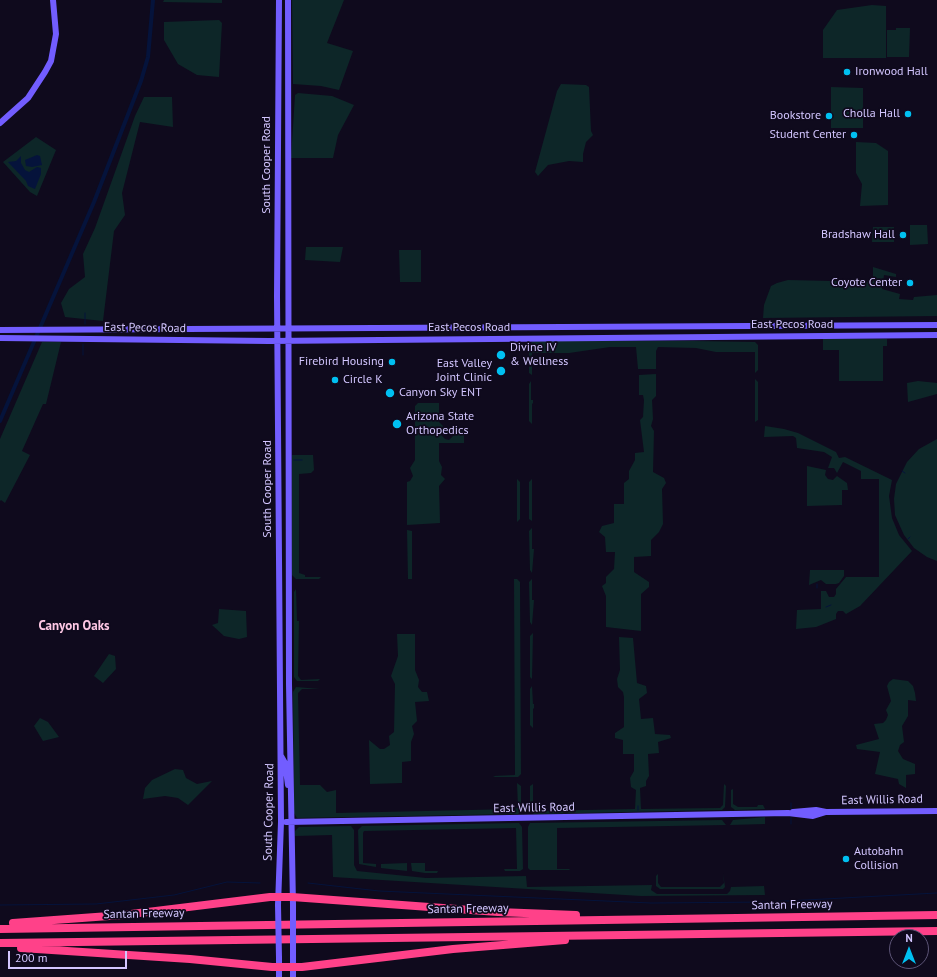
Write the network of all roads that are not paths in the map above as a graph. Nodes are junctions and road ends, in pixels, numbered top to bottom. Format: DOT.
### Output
graph roads {
  1 [pos="53,0"];
  2 [pos="279,0"];
  3 [pos="288,0"];
  4 [pos="0,123"];
  5 [pos="937,325"];
  6 [pos="890,326"];
  7 [pos="277,329"];
  8 [pos="288,329"];
  9 [pos="0,330"];
  10 [pos="890,335"];
  11 [pos="937,335"];
  12 [pos="0,338"];
  13 [pos="277,340"];
  14 [pos="288,340"];
  15 [pos="280,756"];
  16 [pos="290,793"];
  17 [pos="937,811"];
  18 [pos="281,822"];
  19 [pos="290,822"];
  20 [pos="278,901"];
  21 [pos="292,901"];
  22 [pos="937,914"];
  23 [pos="656,920"];
  24 [pos="0,924"];
  25 [pos="0,929"];
  26 [pos="937,931"];
  27 [pos="869,932"];
  28 [pos="607,935"];
  29 [pos="937,935"];
  30 [pos="0,943"];
  31 [pos="0,948"];
  32 [pos="279,967"];
  33 [pos="293,967"];
  34 [pos="280,977"];
  35 [pos="293,977"];
  1 -- 4 [label="main road"];
  2 -- 7 [label="main road, South Cooper Road"];
  3 -- 8 [label="main road, South Cooper Road"];
  5 -- 6 [label="main road, East Pecos Road"];
  6 -- 8 [label="main road, East Pecos Road"];
  6 -- 10 [label="main road"];
  7 -- 8 [label="main road, East Pecos Road"];
  7 -- 9 [label="main road, East Pecos Road"];
  7 -- 13 [label="main road, South Cooper Road"];
  8 -- 14 [label="main road, South Cooper Road"];
  10 -- 11 [label="main road, East Pecos Road"];
  10 -- 14 [label="main road, East Pecos Road"];
  12 -- 13 [label="main road, East Pecos Road"];
  13 -- 14 [label="main road, East Pecos Road"];
  13 -- 15 [label="main road, South Cooper Road"];
  14 -- 16 [label="main road, South Cooper Road"];
  15 -- 16 [label="main road"];
  15 -- 18 [label="main road, South Cooper Road"];
  16 -- 19 [label="main road, South Cooper Road"];
  17 -- 19 [label="main road, East Willis Road"];
  18 -- 19 [label="main road, East Willis Road"];
  18 -- 20 [label="main road, South Cooper Road"];
  19 -- 21 [label="main road, South Cooper Road"];
  20 -- 21 [label="highway"];
  20 -- 24 [label="highway"];
  20 -- 32 [label="main road, South Cooper Road, bridge"];
  21 -- 23 [label="highway"];
  21 -- 33 [label="main road, South Cooper Road, bridge"];
  22 -- 23 [label="highway, Santan Freeway"];
  23 -- 25 [label="highway, Santan Freeway"];
  26 -- 27 [label="highway"];
  27 -- 28 [label="highway"];
  27 -- 29 [label="highway"];
  28 -- 30 [label="highway"];
  28 -- 33 [label="highway"];
  31 -- 32 [label="highway"];
  32 -- 33 [label="highway"];
  32 -- 34 [label="main road, South Cooper Road"];
  33 -- 35 [label="main road, South Cooper Road"];
}
